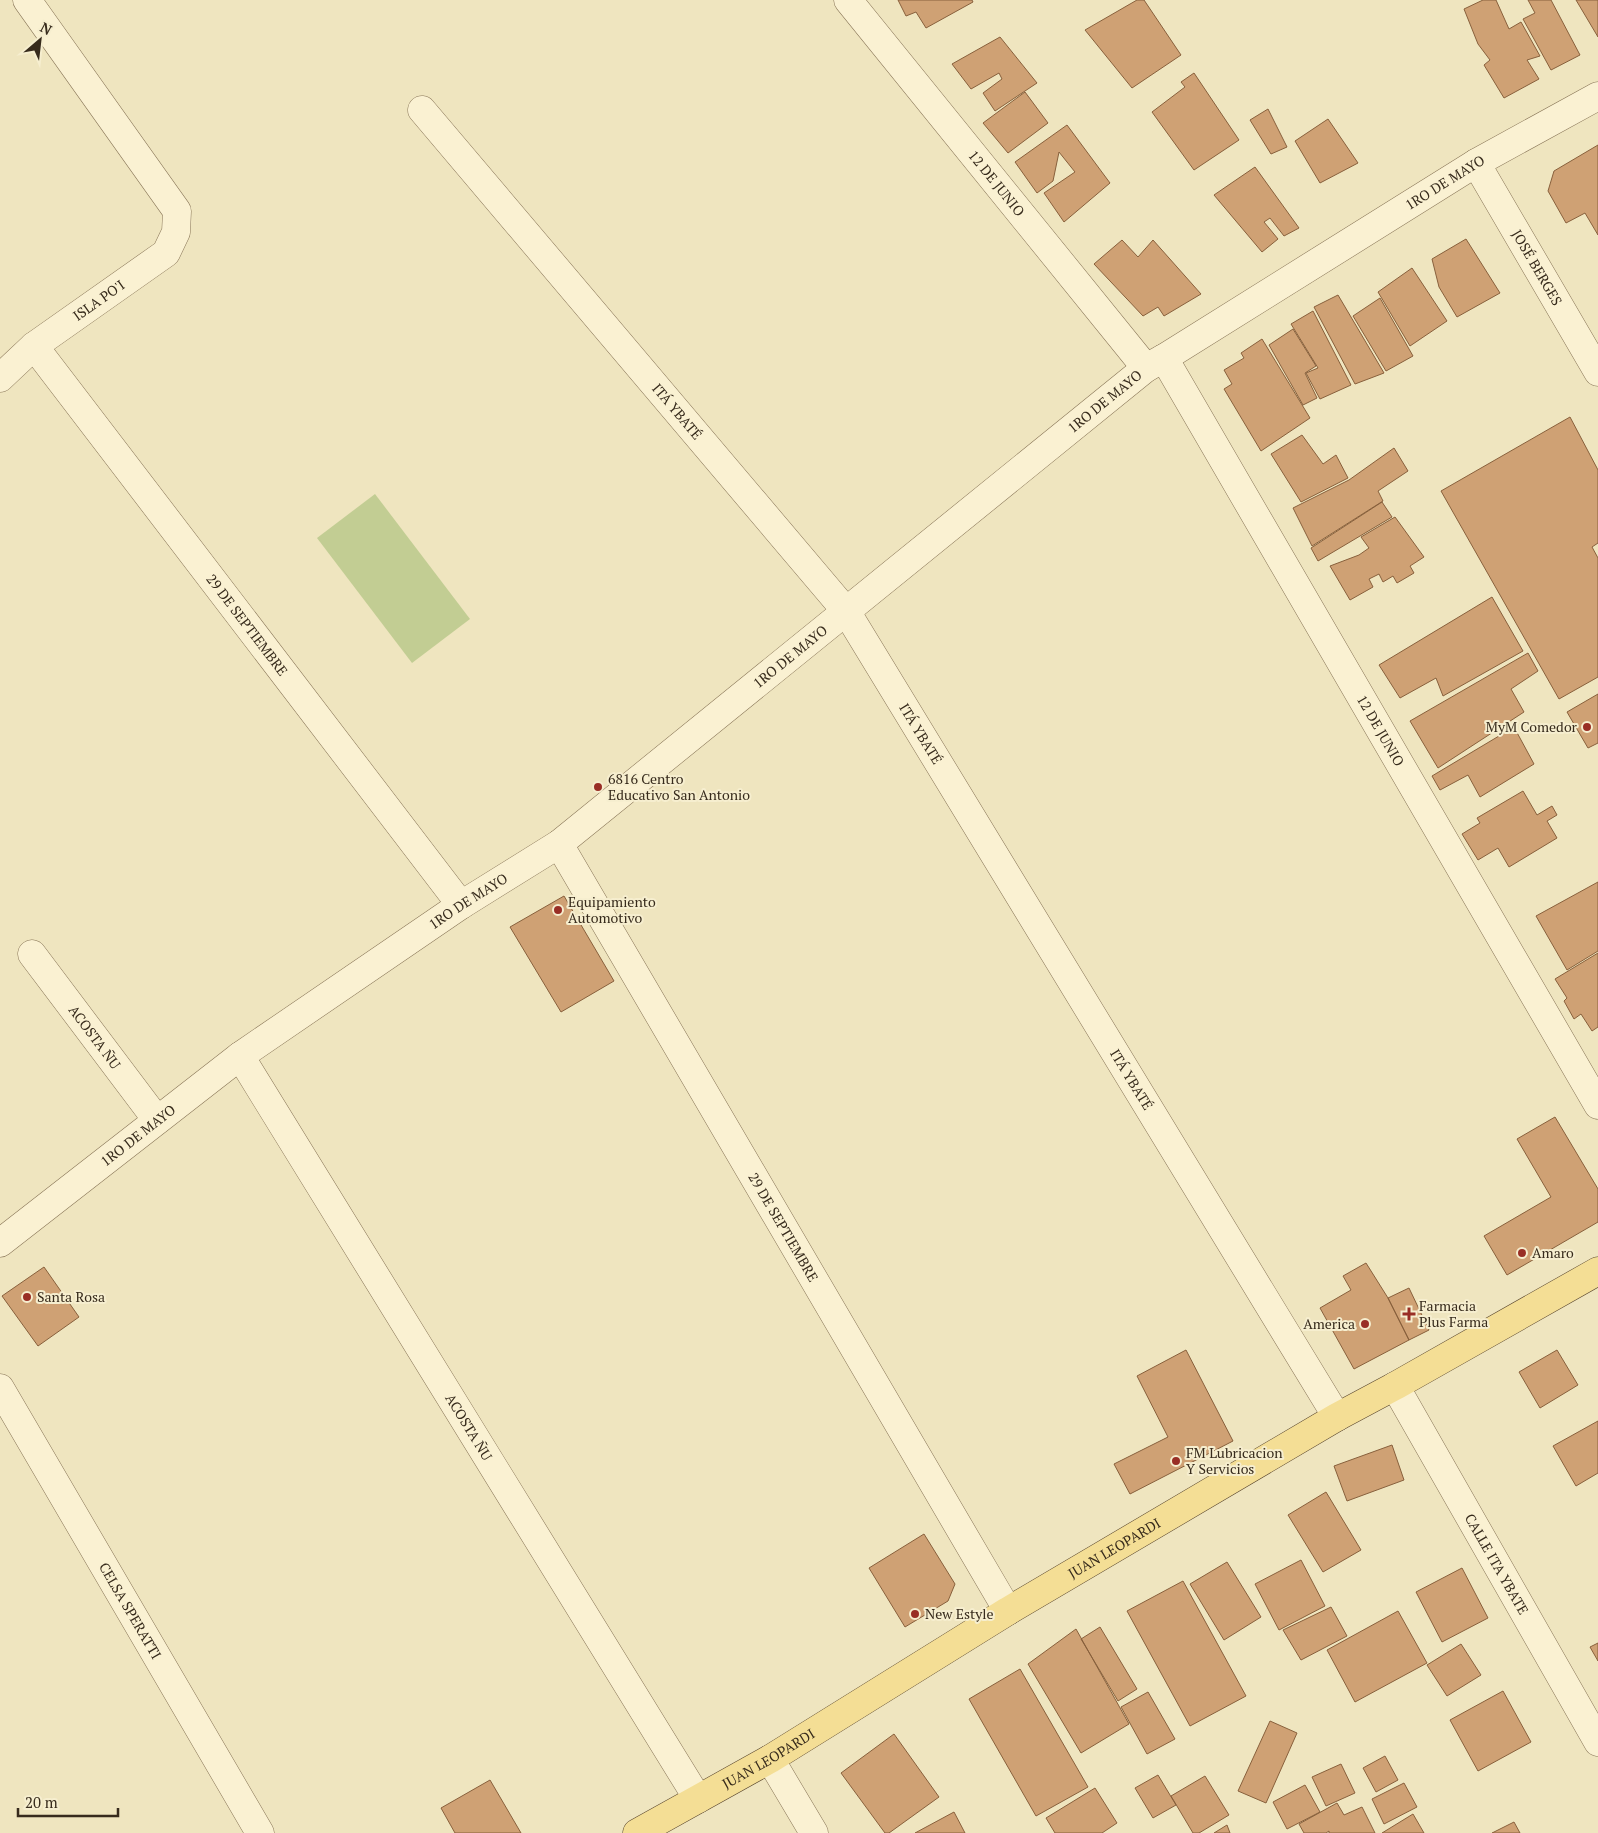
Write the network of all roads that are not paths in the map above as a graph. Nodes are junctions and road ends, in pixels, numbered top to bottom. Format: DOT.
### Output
graph roads {
  1 [pos="27,0"];
  2 [pos="848,0"];
  3 [pos="1598,96"];
  4 [pos="422,110"];
  5 [pos="1476,163"];
  6 [pos="34,346"];
  7 [pos="1155,363"];
  8 [pos="1598,372"];
  9 [pos="0,378"];
  10 [pos="846,611"];
  11 [pos="559,844"];
  12 [pos="461,905"];
  13 [pos="32,954"];
  14 [pos="240,1056"];
  15 [pos="1598,1105"];
  16 [pos="157,1120"];
  17 [pos="0,1243"];
  18 [pos="1598,1271"];
  19 [pos="1395,1386"];
  20 [pos="0,1388"];
  21 [pos="1337,1416"];
  22 [pos="1008,1611"];
  23 [pos="1598,1742"];
  24 [pos="770,1759"];
  25 [pos="698,1799"];
  26 [pos="260,1833"];
  27 [pos="637,1833"];
  28 [pos="814,1833"];
  1 -- 6 [label="street, ISLA PO'I"];
  2 -- 7 [label="street, 12 DE JUNIO"];
  3 -- 5 [label="street, 1RO DE MAYO"];
  4 -- 10 [label="street, ITÁ YBATÉ"];
  5 -- 7 [label="street, 1RO DE MAYO"];
  5 -- 8 [label="street, JOSÉ BERGES"];
  6 -- 9 [label="street, ISLA PO'I"];
  6 -- 12 [label="street, 29 DE SEPTIEMBRE"];
  7 -- 10 [label="street, 1RO DE MAYO"];
  7 -- 15 [label="street, 12 DE JUNIO"];
  10 -- 11 [label="street, 1RO DE MAYO"];
  10 -- 21 [label="street, ITÁ YBATÉ"];
  11 -- 12 [label="street, 1RO DE MAYO"];
  11 -- 22 [label="street, 29 DE SEPTIEMBRE"];
  12 -- 14 [label="street, 1RO DE MAYO"];
  13 -- 16 [label="street, ACOSTA ÑU"];
  14 -- 16 [label="street, 1RO DE MAYO"];
  14 -- 25 [label="street, ACOSTA ÑU"];
  16 -- 17 [label="street, 1RO DE MAYO"];
  18 -- 19 [label="main road, JUAN LEOPARDI"];
  19 -- 21 [label="main road, JUAN LEOPARDI"];
  19 -- 23 [label="street, CALLE ITA YBATE"];
  20 -- 26 [label="street, CELSA SPERATTI"];
  21 -- 22 [label="main road, JUAN LEOPARDI"];
  22 -- 24 [label="main road, JUAN LEOPARDI"];
  24 -- 25 [label="main road, JUAN LEOPARDI"];
  24 -- 28 [label="street"];
  25 -- 27 [label="main road, JUAN LEOPARDI"];
}
